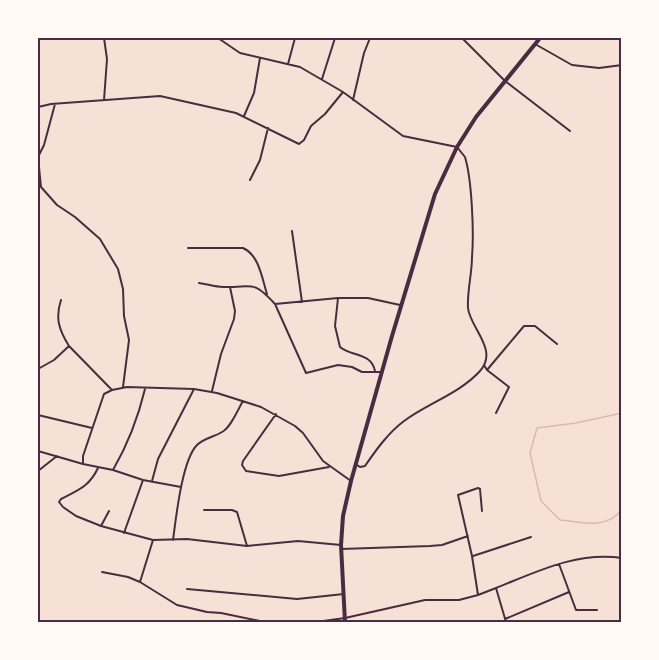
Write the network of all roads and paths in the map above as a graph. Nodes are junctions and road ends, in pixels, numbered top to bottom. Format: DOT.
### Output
graph roads {
  1 [pos="104,38"];
  2 [pos="218,38"];
  3 [pos="296,38"];
  4 [pos="335,38"];
  5 [pos="370,38"];
  6 [pos="462,38"];
  7 [pos="540,38"];
  8 [pos="535,44"];
  9 [pos="260,58"];
  10 [pos="621,61"];
  11 [pos="288,64"];
  12 [pos="621,65"];
  13 [pos="322,79"];
  14 [pos="505,81"];
  15 [pos="343,92"];
  16 [pos="104,100"];
  17 [pos="353,100"];
  18 [pos="55,104"];
  19 [pos="38,107"];
  20 [pos="244,116"];
  21 [pos="268,129"];
  22 [pos="570,131"];
  23 [pos="457,147"];
  24 [pos="250,180"];
  25 [pos="292,231"];
  26 [pos="188,248"];
  27 [pos="199,283"];
  28 [pos="231,286"];
  29 [pos="268,297"];
  30 [pos="338,298"];
  31 [pos="61,300"];
  32 [pos="302,302"];
  33 [pos="275,304"];
  34 [pos="403,306"];
  35 [pos="557,344"];
  36 [pos="69,346"];
  37 [pos="484,365"];
  38 [pos="38,369"];
  39 [pos="487,370"];
  40 [pos="375,371"];
  41 [pos="382,372"];
  42 [pos="123,388"];
  43 [pos="145,389"];
  44 [pos="194,389"];
  45 [pos="112,390"];
  46 [pos="212,392"];
  47 [pos="243,401"];
  48 [pos="496,413"];
  49 [pos="276,414"];
  50 [pos="38,415"];
  51 [pos="92,428"];
  52 [pos="38,451"];
  53 [pos="57,456"];
  54 [pos="83,464"];
  55 [pos="357,465"];
  56 [pos="98,467"];
  57 [pos="330,467"];
  58 [pos="113,470"];
  59 [pos="38,471"];
  60 [pos="143,480"];
  61 [pos="152,481"];
  62 [pos="351,481"];
  63 [pos="182,487"];
  64 [pos="204,510"];
  65 [pos="109,511"];
  66 [pos="483,511"];
  67 [pos="100,526"];
  68 [pos="124,533"];
  69 [pos="468,536"];
  70 [pos="531,537"];
  71 [pos="153,540"];
  72 [pos="173,541"];
  73 [pos="247,546"];
  74 [pos="341,547"];
  75 [pos="472,556"];
  76 [pos="621,558"];
  77 [pos="559,564"];
  78 [pos="102,572"];
  79 [pos="140,582"];
  80 [pos="496,588"];
  81 [pos="187,589"];
  82 [pos="569,592"];
  83 [pos="344,594"];
  84 [pos="478,595"];
  85 [pos="597,610"];
  86 [pos="345,620"];
  87 [pos="505,621"];
  88 [pos="265,622"];
  89 [pos="316,622"];
  1 -- 16 [label="street"];
  2 -- 9 [label="street"];
  3 -- 11 [label="street"];
  4 -- 13 [label="street"];
  5 -- 17 [label="street"];
  6 -- 14 [label="street"];
  7 -- 8 [label="highway"];
  8 -- 12 [label="street"];
  8 -- 14 [label="highway"];
  9 -- 11 [label="street"];
  9 -- 20 [label="street"];
  10 -- 12 [label="street"];
  11 -- 13 [label="street"];
  13 -- 15 [label="street"];
  14 -- 22 [label="street"];
  14 -- 23 [label="highway"];
  15 -- 17 [label="street"];
  15 -- 21 [label="street"];
  16 -- 18 [label="street"];
  16 -- 20 [label="street"];
  17 -- 23 [label="street"];
  18 -- 19 [label="street"];
  18 -- 42 [label="street"];
  20 -- 21 [label="street"];
  21 -- 24 [label="street"];
  23 -- 34 [label="highway"];
  23 -- 37 [label="street"];
  25 -- 32 [label="street"];
  26 -- 29 [label="street"];
  27 -- 28 [label="street"];
  28 -- 29 [label="street"];
  28 -- 46 [label="street"];
  29 -- 33 [label="street"];
  30 -- 32 [label="street"];
  30 -- 34 [label="street"];
  30 -- 40 [label="street"];
  31 -- 36 [label="street"];
  32 -- 33 [label="street"];
  33 -- 40 [label="street"];
  34 -- 41 [label="highway"];
  35 -- 39 [label="street"];
  36 -- 38 [label="street"];
  36 -- 45 [label="street"];
  37 -- 39 [label="street"];
  37 -- 55 [label="street"];
  39 -- 48 [label="street"];
  40 -- 41 [label="street"];
  41 -- 55 [label="highway"];
  42 -- 43 [label="street"];
  42 -- 45 [label="street"];
  43 -- 44 [label="street"];
  43 -- 58 [label="street"];
  44 -- 46 [label="street"];
  44 -- 61 [label="street"];
  45 -- 51 [label="street"];
  46 -- 47 [label="street"];
  47 -- 49 [label="street"];
  47 -- 63 [label="street"];
  49 -- 57 [label="street"];
  49 -- 57 [label="street"];
  50 -- 51 [label="street"];
  51 -- 54 [label="street"];
  52 -- 53 [label="street"];
  53 -- 54 [label="street"];
  53 -- 59 [label="street"];
  54 -- 56 [label="street"];
  55 -- 62 [label="highway"];
  56 -- 58 [label="street"];
  56 -- 67 [label="street"];
  57 -- 62 [label="street"];
  58 -- 60 [label="street"];
  60 -- 61 [label="street"];
  60 -- 68 [label="street"];
  61 -- 63 [label="street"];
  62 -- 74 [label="highway"];
  63 -- 72 [label="street"];
  64 -- 73 [label="street"];
  65 -- 67 [label="street"];
  66 -- 69 [label="street"];
  67 -- 68 [label="street"];
  68 -- 71 [label="street"];
  69 -- 74 [label="street"];
  69 -- 75 [label="street"];
  70 -- 75 [label="street"];
  71 -- 72 [label="street"];
  71 -- 79 [label="street"];
  72 -- 73 [label="street"];
  73 -- 74 [label="street"];
  74 -- 83 [label="highway"];
  75 -- 84 [label="street"];
  76 -- 77 [label="street"];
  77 -- 80 [label="street"];
  77 -- 82 [label="street"];
  78 -- 79 [label="street"];
  79 -- 88 [label="street"];
  80 -- 84 [label="street"];
  80 -- 87 [label="street"];
  81 -- 83 [label="street"];
  82 -- 85 [label="street"];
  82 -- 87 [label="street"];
  83 -- 86 [label="highway"];
  84 -- 86 [label="street"];
  86 -- 89 [label="street"];
}
